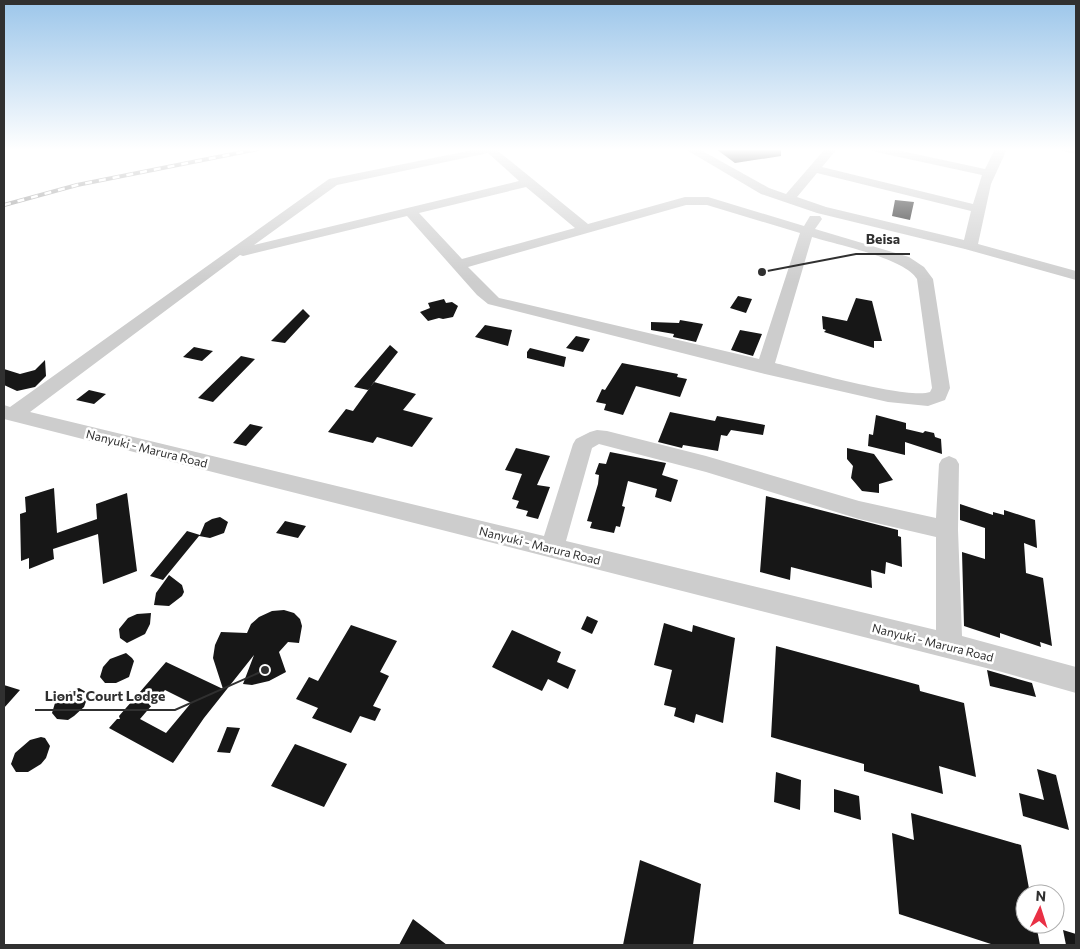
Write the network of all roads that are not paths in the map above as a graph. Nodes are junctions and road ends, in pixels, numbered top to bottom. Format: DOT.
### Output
graph roads {
  1 [pos="317,193"];
  2 [pos="483,193"];
  3 [pos="541,193"];
  4 [pos="772,193"];
  5 [pos="793,193"];
  6 [pos="913,193"];
  7 [pos="982,193"];
  8 [pos="788,199"];
  9 [pos="977,209"];
  10 [pos="410,210"];
  11 [pos="822,210"];
  12 [pos="584,228"];
  13 [pos="808,231"];
  14 [pos="970,246"];
  15 [pos="231,255"];
  16 [pos="458,265"];
  17 [pos="1076,276"];
  18 [pos="765,368"];
  19 [pos="8,413"];
  20 [pos="949,464"];
  21 [pos="947,530"];
  22 [pos="552,548"];
  23 [pos="949,646"];
  24 [pos="1076,680"];
  1 -- 15 [label="street"];
  2 -- 10 [label="street"];
  3 -- 12 [label="street"];
  4 -- 8 [label="street"];
  5 -- 8 [label="street"];
  6 -- 9 [label="street"];
  7 -- 9 [label="street"];
  8 -- 11 [label="street"];
  9 -- 14 [label="street"];
  10 -- 15 [label="street"];
  10 -- 16 [label="street"];
  11 -- 13 [label="street"];
  11 -- 14 [label="street"];
  12 -- 13 [label="street"];
  12 -- 16 [label="street"];
  13 -- 18 [label="street"];
  13 -- 18 [label="street"];
  14 -- 17 [label="street"];
  15 -- 19 [label="street"];
  16 -- 18 [label="street"];
  19 -- 22 [label="street, Nanyuki - Marura Road"];
  20 -- 21 [label="street"];
  21 -- 22 [label="street"];
  21 -- 23 [label="street"];
  22 -- 23 [label="street, Nanyuki - Marura Road"];
  23 -- 24 [label="street, Nanyuki - Marura Road"];
}
